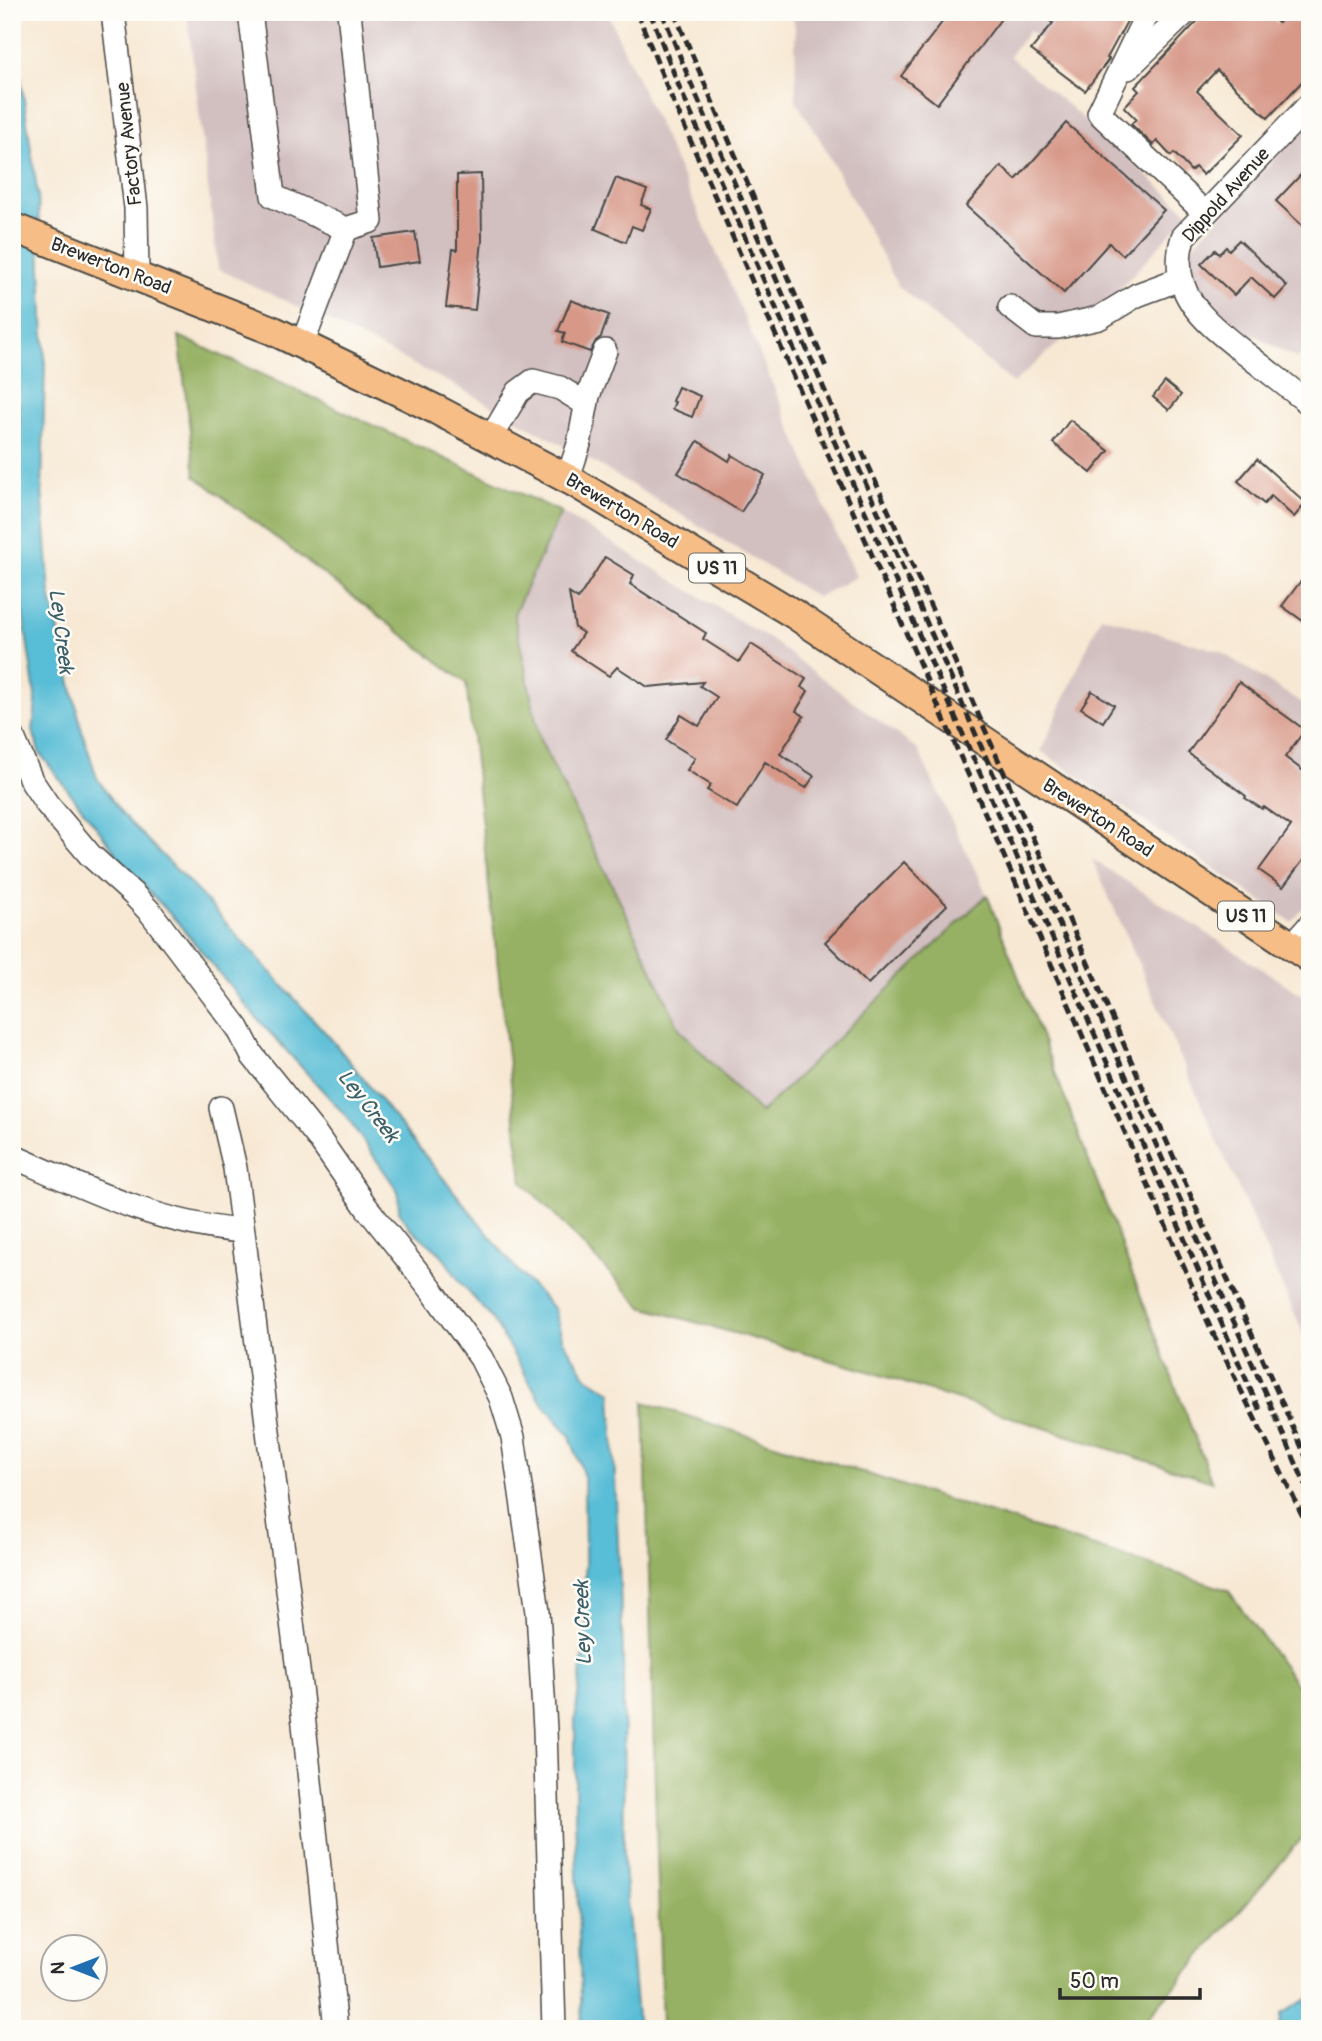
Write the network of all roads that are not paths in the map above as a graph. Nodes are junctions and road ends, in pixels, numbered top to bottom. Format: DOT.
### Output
graph roads {
  1 [pos="113,12"];
  2 [pos="250,12"];
  3 [pos="348,12"];
  4 [pos="1148,12"];
  5 [pos="1186,12"];
  6 [pos="1116,80"];
  7 [pos="1310,104"];
  8 [pos="1204,212"];
  9 [pos="12,227"];
  10 [pos="346,229"];
  11 [pos="137,275"];
  12 [pos="1184,289"];
  13 [pos="1010,307"];
  14 [pos="302,345"];
  15 [pos="605,351"];
  16 [pos="586,404"];
  17 [pos="1310,404"];
  18 [pos="491,438"];
  19 [pos="568,478"];
  20 [pos="12,735"];
  21 [pos="1304,943"];
  22 [pos="221,1108"];
  23 [pos="12,1156"];
  24 [pos="242,1231"];
  25 [pos="336,2029"];
  26 [pos="554,2029"];
  1 -- 11 [label="street, Factory Avenue"];
  2 -- 10 [label="street"];
  3 -- 10 [label="street"];
  4 -- 6 [label="street"];
  5 -- 6 [label="street"];
  6 -- 8 [label="street"];
  7 -- 8 [label="street, Dippold Avenue"];
  8 -- 12 [label="street, Dippold Avenue"];
  9 -- 11 [label="main road, Brewerton Road / US 11"];
  10 -- 14 [label="street"];
  11 -- 14 [label="main road, Brewerton Road / US 11"];
  12 -- 13 [label="street"];
  12 -- 17 [label="street"];
  14 -- 18 [label="main road, Brewerton Road / US 11"];
  15 -- 16 [label="street"];
  16 -- 18 [label="street"];
  16 -- 19 [label="street"];
  18 -- 19 [label="main road, Brewerton Road / US 11"];
  19 -- 21 [label="main road, Brewerton Road / US 11"];
  20 -- 26 [label="street"];
  22 -- 24 [label="street"];
  23 -- 24 [label="street"];
  24 -- 25 [label="street"];
}
